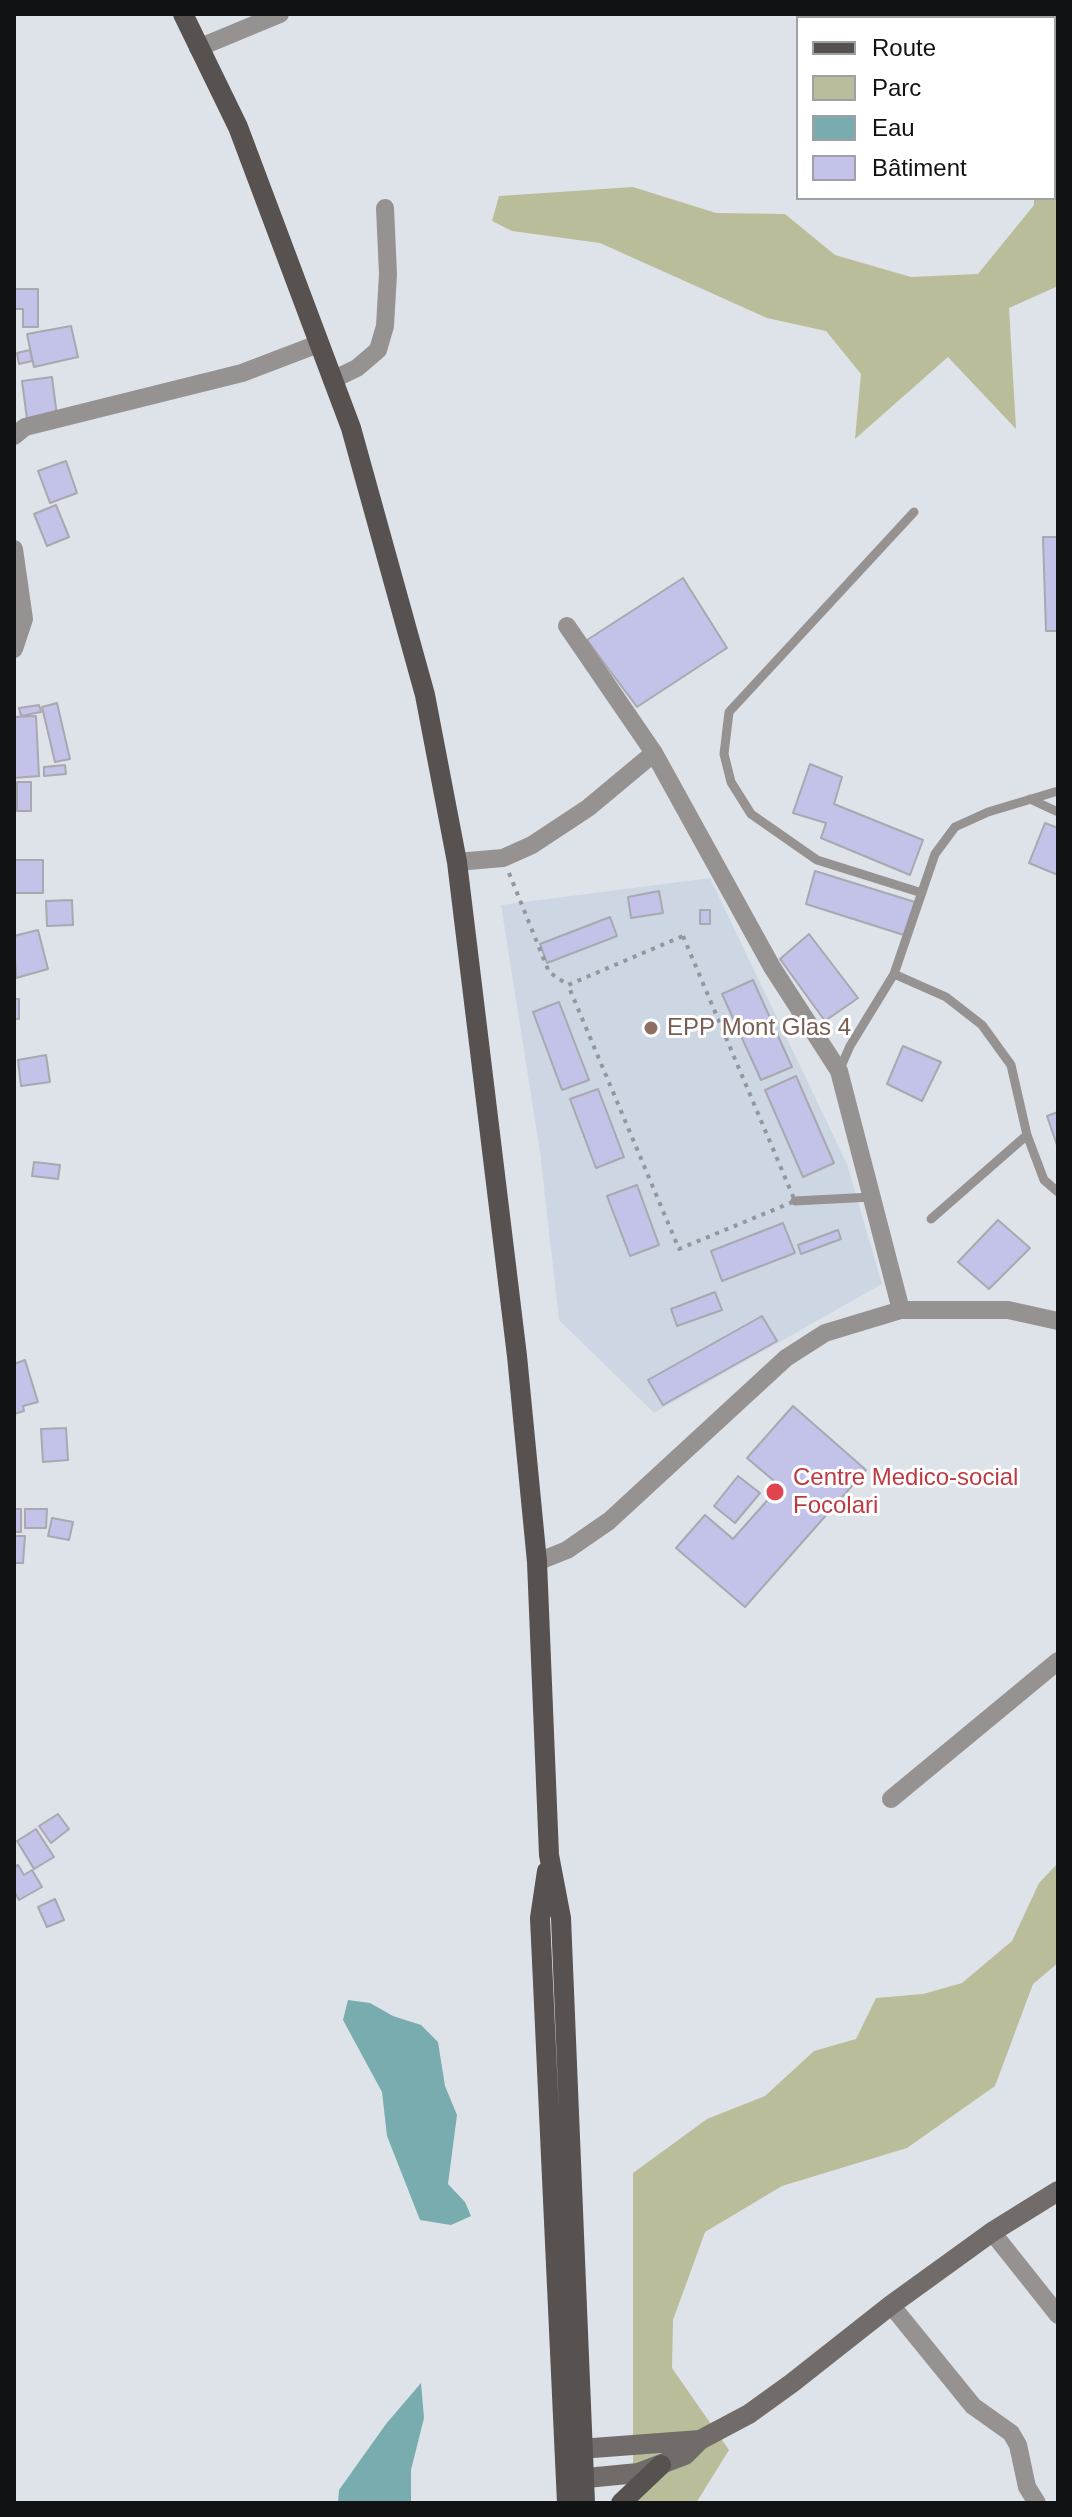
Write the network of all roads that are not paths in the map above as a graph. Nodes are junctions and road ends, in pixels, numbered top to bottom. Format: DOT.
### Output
graph roads {
  1 [pos="183,14"];
  2 [pos="280,14"];
  3 [pos="198,48"];
  4 [pos="385,208"];
  5 [pos="318,344"];
  6 [pos="332,380"];
  7 [pos="14,436"];
  8 [pos="914,512"];
  9 [pos="14,549"];
  10 [pos="567,626"];
  11 [pos="14,649"];
  12 [pos="654,753"];
  13 [pos="1058,791"];
  14 [pos="1030,799"];
  15 [pos="1058,812"];
  16 [pos="457,862"];
  17 [pos="922,893"];
  18 [pos="894,974"];
  19 [pos="839,1071"];
  20 [pos="1027,1135"];
  21 [pos="1058,1192"];
  22 [pos="872,1197"];
  23 [pos="795,1201"];
  24 [pos="931,1219"];
  25 [pos="901,1310"];
  26 [pos="1058,1321"];
  27 [pos="537,1562"];
  28 [pos="1058,1661"];
  29 [pos="891,1799"];
  30 [pos="1058,2191"];
  31 [pos="992,2232"];
  32 [pos="891,2305"];
  33 [pos="1058,2315"];
  34 [pos="700,2440"];
  35 [pos="574,2450"];
  36 [pos="661,2465"];
  37 [pos="575,2480"];
  38 [pos="567,2503"];
  39 [pos="585,2503"];
  40 [pos="621,2503"];
  41 [pos="1037,2503"];
  1 -- 3 [label="main road"];
  2 -- 3 [label="street"];
  3 -- 5 [label="main road"];
  4 -- 6 [label="street"];
  5 -- 6 [label="main road"];
  5 -- 7 [label="street"];
  6 -- 16 [label="main road"];
  8 -- 17 [label="lane"];
  9 -- 11 [label="street"];
  10 -- 12 [label="street"];
  12 -- 16 [label="street"];
  12 -- 19 [label="street"];
  13 -- 14 [label="lane"];
  14 -- 15 [label="lane"];
  14 -- 17 [label="lane"];
  16 -- 27 [label="main road"];
  17 -- 18 [label="lane"];
  18 -- 19 [label="lane"];
  18 -- 20 [label="lane"];
  19 -- 22 [label="street"];
  20 -- 21 [label="lane"];
  20 -- 24 [label="lane"];
  22 -- 23 [label="lane"];
  22 -- 25 [label="street"];
  25 -- 26 [label="street"];
  25 -- 27 [label="street"];
  27 -- 35 [label="main road"];
  28 -- 29 [label="street"];
  30 -- 31 [label="street"];
  31 -- 32 [label="street"];
  31 -- 33 [label="street"];
  32 -- 34 [label="street"];
  32 -- 41 [label="street"];
  34 -- 35 [label="street"];
  34 -- 36 [label="street"];
  35 -- 37 [label="main road"];
  36 -- 37 [label="street"];
  36 -- 40 [label="main road"];
  37 -- 38 [label="main road"];
  37 -- 39 [label="main road"];
}
